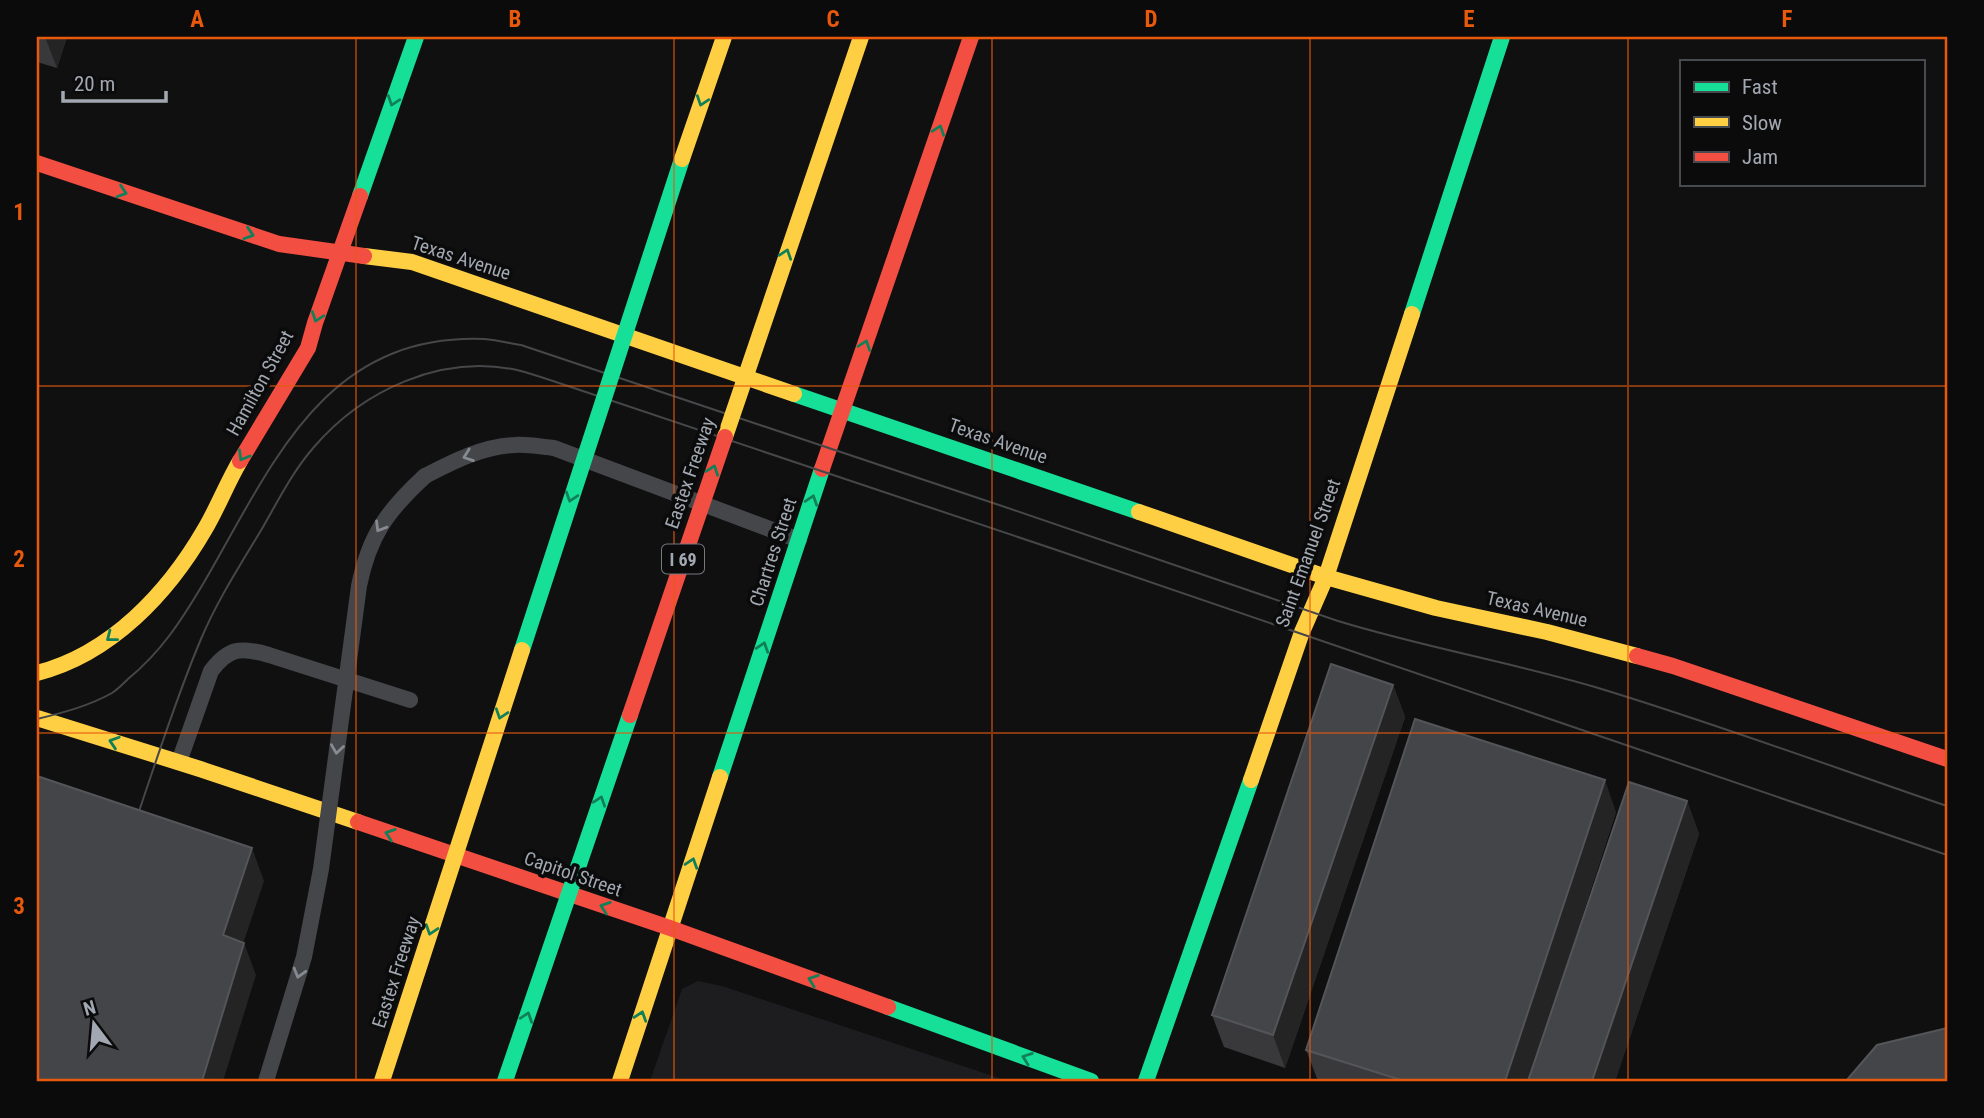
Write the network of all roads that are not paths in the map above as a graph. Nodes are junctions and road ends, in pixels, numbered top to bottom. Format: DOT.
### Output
graph roads {
  1 [pos="416,37"];
  2 [pos="724,37"];
  3 [pos="860,37"];
  4 [pos="971,37"];
  5 [pos="1502,37"];
  6 [pos="37,163"];
  7 [pos="340,252"];
  8 [pos="842,409"];
  9 [pos="799,540"];
  10 [pos="1326,577"];
  11 [pos="37,673"];
  12 [pos="410,700"];
  13 [pos="37,718"];
  14 [pos="1947,759"];
  15 [pos="179,762"];
  16 [pos="670,928"];
  17 [pos="266,1081"];
  18 [pos="382,1081"];
  19 [pos="505,1081"];
  20 [pos="620,1081"];
  21 [pos="1091,1081"];
  22 [pos="1146,1081"];
  1 -- 7 [label="main road, Hamilton Street, one-way"];
  2 -- 18 [label="main road, Eastex Freeway, one-way, bridge"];
  19 -- 3 [label="main road, Eastex Freeway / I 69, one-way, bridge"];
  8 -- 4 [label="main road, Chartres Street, one-way"];
  5 -- 10 [label="main road, Saint Emanuel Street"];
  6 -- 7 [label="main road, Texas Avenue, one-way"];
  7 -- 8 [label="main road, Texas Avenue"];
  7 -- 11 [label="main road, Hamilton Street, one-way"];
  9 -- 8 [label="main road, Chartres Street, one-way"];
  8 -- 10 [label="main road, Texas Avenue"];
  16 -- 9 [label="main road, Chartres Street, one-way"];
  9 -- 17 [label="lane, one-way, bridge"];
  10 -- 14 [label="main road, Texas Avenue"];
  10 -- 22 [label="main road, Saint Emanuel Street"];
  12 -- 15 [label="lane"];
  15 -- 13 [label="main road, Capitol Street, one-way"];
  16 -- 15 [label="main road, Capitol Street, one-way"];
  20 -- 16 [label="main road, Chartres Street, one-way"];
  21 -- 16 [label="main road, Capitol Street, one-way"];
}
